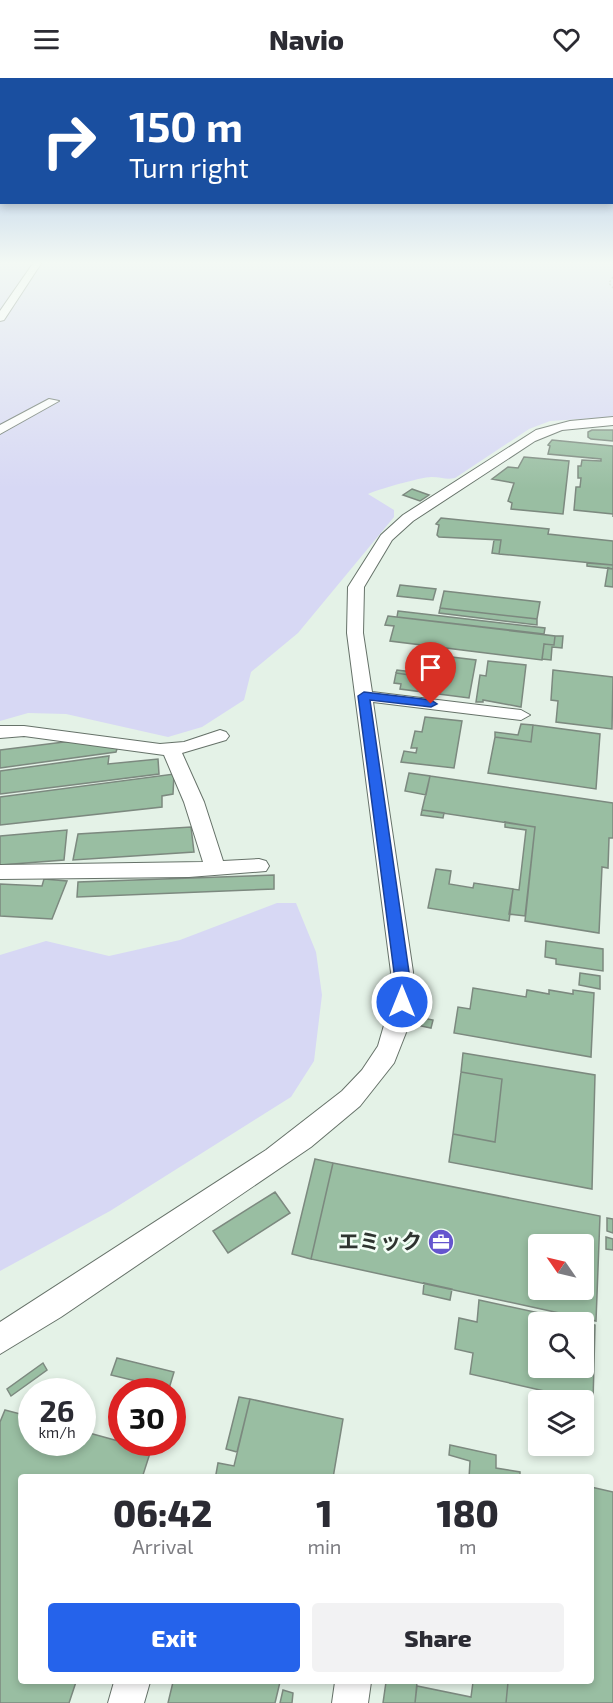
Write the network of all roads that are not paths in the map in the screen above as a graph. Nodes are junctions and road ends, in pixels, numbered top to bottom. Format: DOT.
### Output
graph roads {
  1 [pos="53,401"];
  2 [pos="613,421"];
  3 [pos="0,430"];
  4 [pos="364,696"];
  5 [pos="521,715"];
  6 [pos="0,732"];
  7 [pos="220,736"];
  8 [pos="171,749"];
  9 [pos="259,866"];
  10 [pos="215,869"];
  11 [pos="0,872"];
  12 [pos="0,1339"];
  13 [pos="131,1684"];
  14 [pos="352,1684"];
  15 [pos="126,1703"];
  16 [pos="350,1703"];
  1 -- 3 [label="street"];
  2 -- 4 [label="street"];
  4 -- 5 [label="street"];
  4 -- 12 [label="street"];
  6 -- 8 [label="street"];
  7 -- 8 [label="street"];
  8 -- 10 [label="street"];
  9 -- 10 [label="street"];
  10 -- 11 [label="street"];
  13 -- 15 [label="street"];
  14 -- 16 [label="street"];
}
